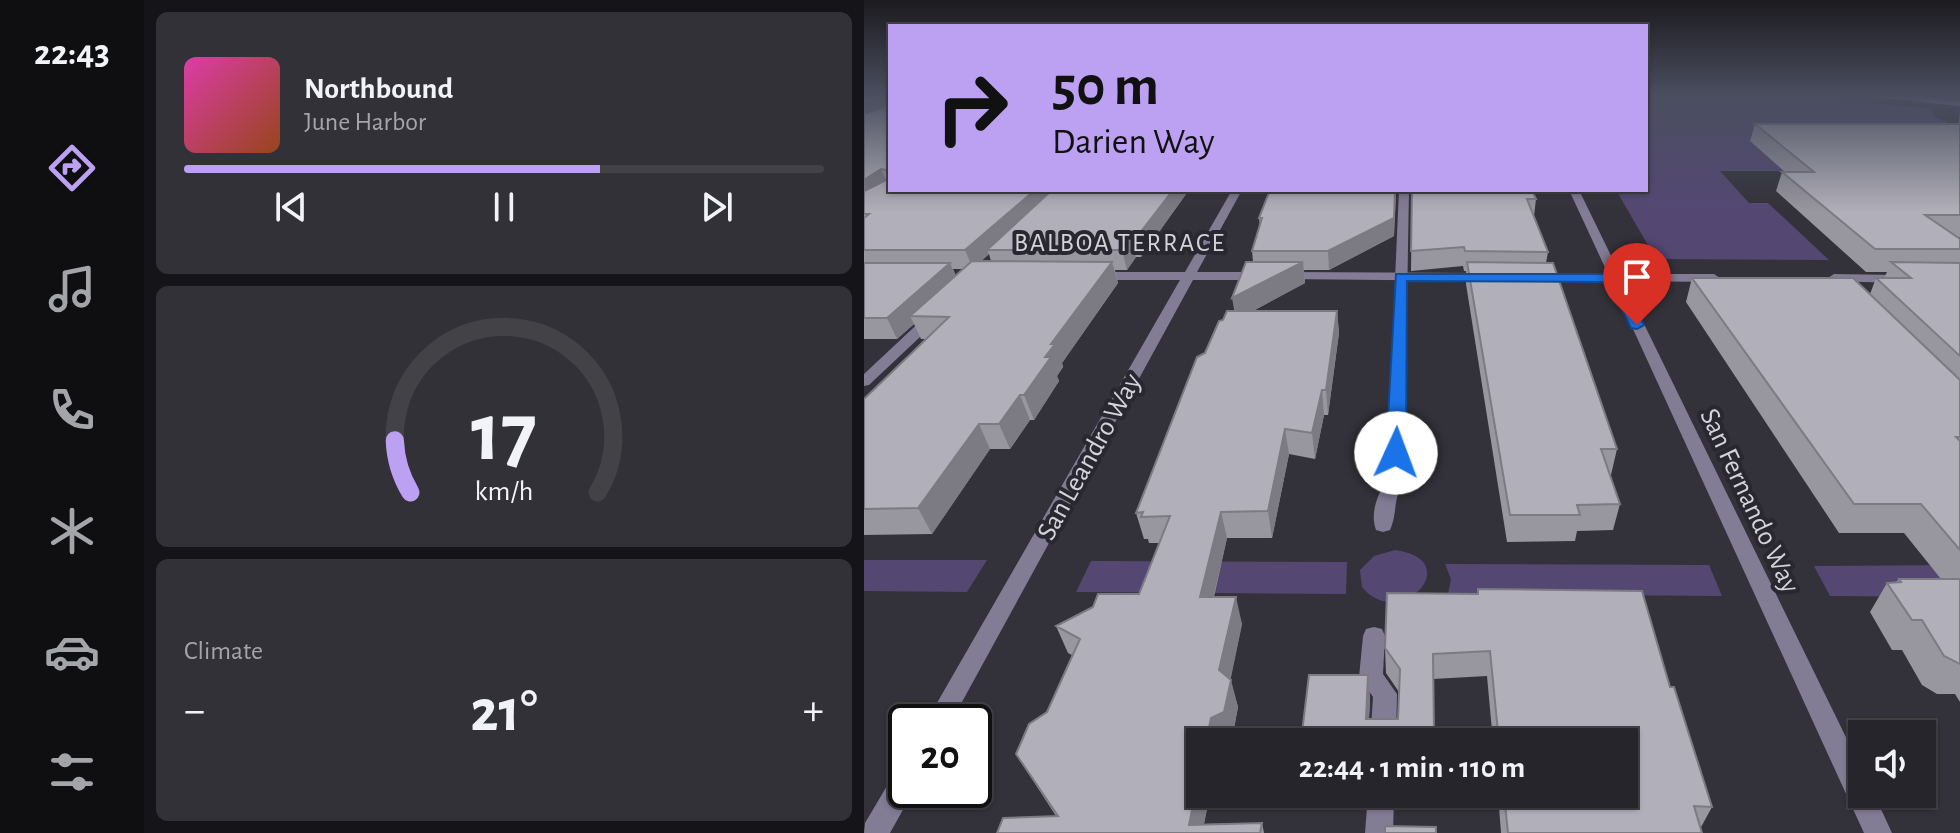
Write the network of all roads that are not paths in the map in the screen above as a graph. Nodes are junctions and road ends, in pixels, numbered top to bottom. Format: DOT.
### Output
graph roads {
  1 [pos="1236,192"];
  2 [pos="1404,192"];
  3 [pos="1575,192"];
  4 [pos="1084,275"];
  5 [pos="1190,276"];
  6 [pos="1400,277"];
  7 [pos="1494,277"];
  8 [pos="1525,277"];
  9 [pos="1614,278"];
  10 [pos="1721,278"];
  11 [pos="1815,278"];
  12 [pos="1831,278"];
  13 [pos="1917,279"];
  14 [pos="1844,291"];
  15 [pos="944,307"];
  16 [pos="864,382"];
  17 [pos="1383,525"];
  18 [pos="1374,636"];
  19 [pos="948,704"];
  20 [pos="1384,728"];
  21 [pos="889,808"];
  22 [pos="1380,808"];
  23 [pos="875,833"];
  24 [pos="1379,833"];
  25 [pos="1878,833"];
  1 -- 5 [label="street, San Leandro Way"];
  2 -- 6 [label="street"];
  3 -- 9 [label="street, San Fernando Way"];
  4 -- 5 [label="street"];
  5 -- 6 [label="street"];
  5 -- 19 [label="street, San Leandro Way"];
  6 -- 7 [label="street"];
  6 -- 17 [label="street"];
  8 -- 9 [label="street"];
  9 -- 10 [label="street"];
  9 -- 25 [label="street, San Fernando Way"];
  11 -- 12 [label="street"];
  12 -- 13 [label="street"];
  12 -- 14 [label="street"];
  15 -- 16 [label="street"];
  18 -- 20 [label="street"];
  21 -- 23 [label="street"];
  22 -- 24 [label="street"];
}
